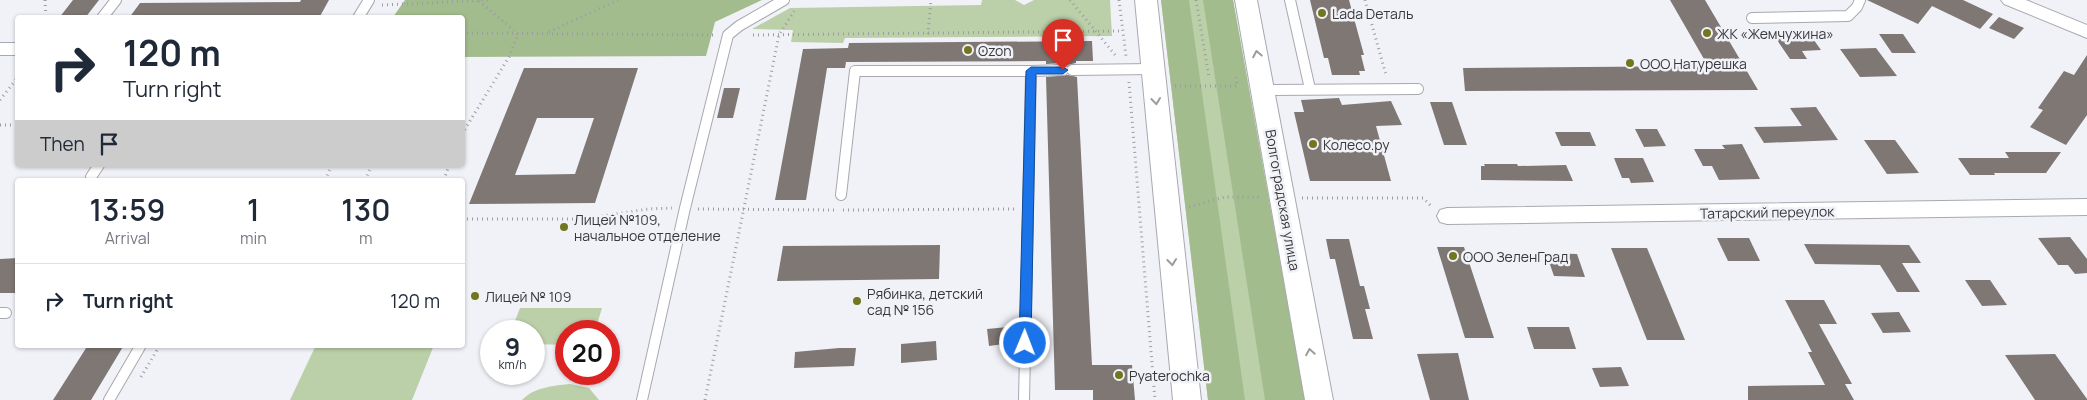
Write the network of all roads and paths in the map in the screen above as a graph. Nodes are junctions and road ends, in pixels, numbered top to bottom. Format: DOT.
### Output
graph roads {
  1 [pos="45,0"];
  2 [pos="116,0"];
  3 [pos="478,0"];
  4 [pos="492,0"];
  5 [pos="618,0"];
  6 [pos="784,0"];
  7 [pos="931,0"];
  8 [pos="1070,0"];
  9 [pos="1119,0"];
  10 [pos="1146,0"];
  11 [pos="1196,0"];
  12 [pos="1246,0"];
  13 [pos="1290,0"];
  14 [pos="1365,0"];
  15 [pos="1860,0"];
  16 [pos="2010,0"];
  17 [pos="368,3"];
  18 [pos="797,7"];
  19 [pos="46,15"];
  20 [pos="104,15"];
  21 [pos="360,15"];
  22 [pos="1752,18"];
  23 [pos="1095,32"];
  24 [pos="1122,32"];
  25 [pos="2087,32"];
  26 [pos="465,33"];
  27 [pos="518,34"];
  28 [pos="546,34"];
  29 [pos="928,34"];
  30 [pos="728,35"];
  31 [pos="779,35"];
  32 [pos="0,49"];
  33 [pos="15,49"];
  34 [pos="1128,70"];
  35 [pos="1031,71"];
  36 [pos="1236,76"];
  37 [pos="1209,77"];
  38 [pos="1159,78"];
  39 [pos="1387,80"];
  40 [pos="15,81"];
  41 [pos="1310,89"];
  42 [pos="1418,89"];
  43 [pos="1264,90"];
  44 [pos="0,100"];
  45 [pos="15,124"];
  46 [pos="0,125"];
  47 [pos="465,129"];
  48 [pos="98,167"];
  49 [pos="91,177"];
  50 [pos="841,195"];
  51 [pos="1295,198"];
  52 [pos="2087,207"];
  53 [pos="685,208"];
  54 [pos="1027,209"];
  55 [pos="744,210"];
  56 [pos="1447,216"];
  57 [pos="465,219"];
  58 [pos="139,348"];
  59 [pos="158,348"];
  60 [pos="137,384"];
  61 [pos="109,400"];
  62 [pos="642,400"];
  63 [pos="705,400"];
  64 [pos="1024,400"];
  65 [pos="1154,400"];
  66 [pos="1187,400"];
  67 [pos="1319,400"];
  1 -- 19 [label="path"];
  2 -- 20 [label="lane"];
  3 -- 4 [label="path"];
  3 -- 17 [label="path"];
  3 -- 27 [label="path"];
  5 -- 28 [label="path"];
  6 -- 30 [label="lane"];
  7 -- 29 [label="path"];
  8 -- 23 [label="path"];
  9 -- 24 [label="path"];
  10 -- 38 [label="street"];
  11 -- 37 [label="path"];
  43 -- 12 [label="street, Волгоградская улица, one-way"];
  13 -- 41 [label="lane"];
  14 -- 39 [label="path"];
  15 -- 22 [label="lane"];
  16 -- 25 [label="street"];
  17 -- 21 [label="lane"];
  18 -- 31 [label="path"];
  23 -- 24 [label="path"];
  23 -- 29 [label="path"];
  23 -- 34 [label="path"];
  24 -- 34 [label="path"];
  26 -- 27 [label="path"];
  27 -- 28 [label="path"];
  27 -- 47 [label="path"];
  28 -- 30 [label="path"];
  29 -- 31 [label="path"];
  30 -- 31 [label="path"];
  30 -- 53 [label="lane"];
  31 -- 55 [label="path"];
  32 -- 33 [label="street"];
  34 -- 35 [label="lane"];
  34 -- 38 [label="lane"];
  34 -- 65 [label="path"];
  35 -- 50 [label="lane"];
  35 -- 54 [label="lane"];
  36 -- 38 [label="path"];
  38 -- 66 [label="street, one-way"];
  40 -- 44 [label="path"];
  41 -- 42 [label="lane"];
  41 -- 43 [label="lane"];
  67 -- 43 [label="street, Волгоградская улица, one-way"];
  45 -- 46 [label="path"];
  48 -- 49 [label="lane"];
  51 -- 56 [label="path"];
  52 -- 56 [label="street, Татарский переулок"];
  53 -- 55 [label="path"];
  53 -- 57 [label="path"];
  53 -- 62 [label="lane"];
  54 -- 55 [label="path"];
  54 -- 64 [label="lane"];
  55 -- 63 [label="path"];
  58 -- 61 [label="lane"];
  59 -- 60 [label="path"];
}
